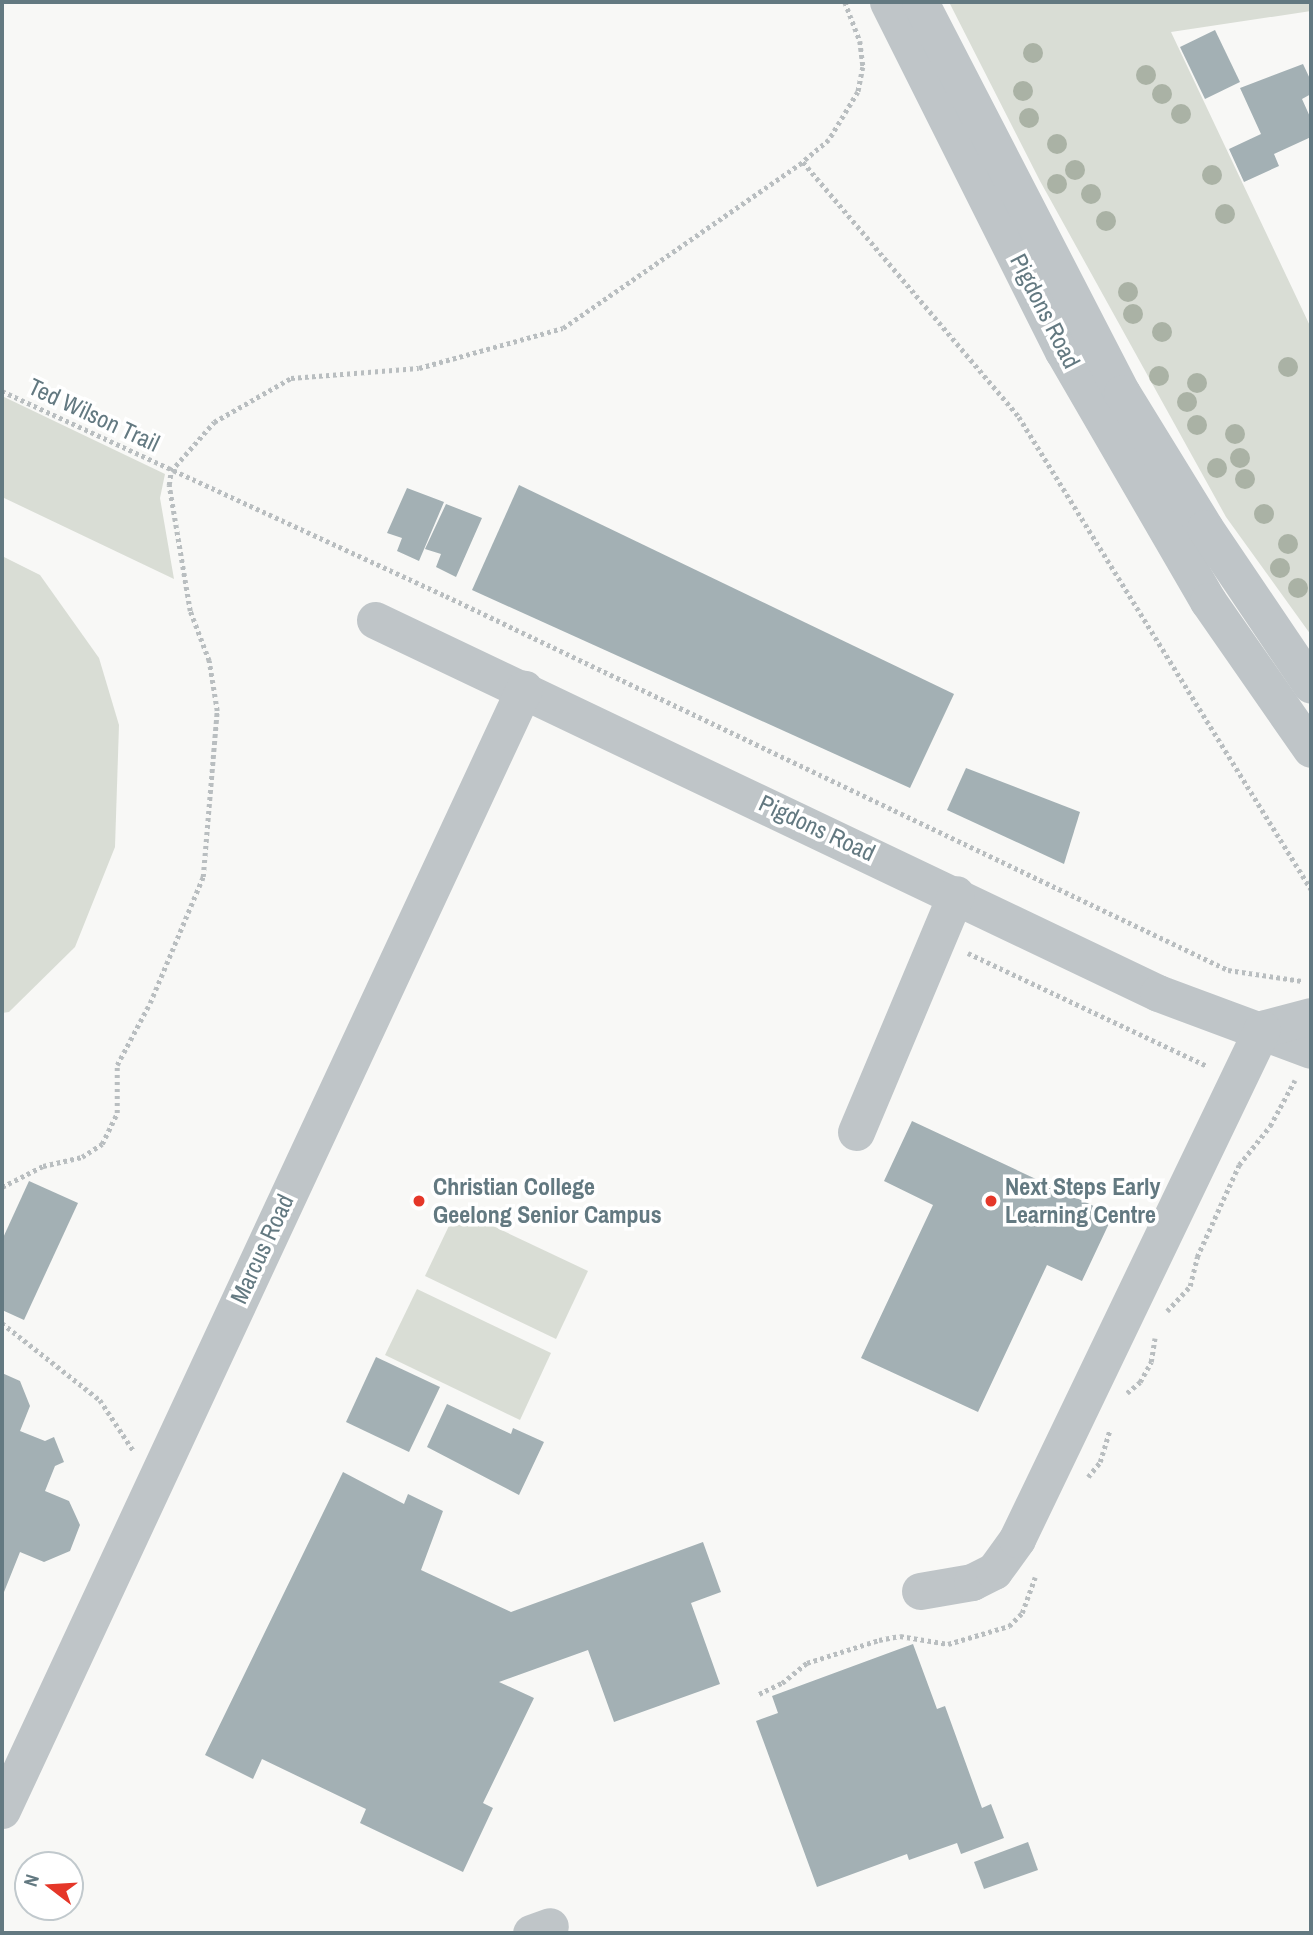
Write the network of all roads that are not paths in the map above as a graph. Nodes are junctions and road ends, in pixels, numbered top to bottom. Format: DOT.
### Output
graph roads {
  1 [pos="888,2"];
  2 [pos="920,2"];
  3 [pos="375,620"];
  4 [pos="1311,685"];
  5 [pos="524,689"];
  6 [pos="1311,749"];
  7 [pos="956,894"];
  8 [pos="1311,1016"];
  9 [pos="1262,1030"];
  10 [pos="1307,1063"];
  11 [pos="856,1132"];
  12 [pos="920,1591"];
  13 [pos="2,1810"];
  1 -- 6 [label="street, Pigdons Road"];
  2 -- 4 [label="street, Pigdons Road"];
  3 -- 5 [label="street, Pigdons Road"];
  5 -- 7 [label="street, Pigdons Road"];
  5 -- 13 [label="street, Marcus Road"];
  7 -- 9 [label="street, Pigdons Road"];
  7 -- 11 [label="street"];
  8 -- 9 [label="street"];
  9 -- 10 [label="street, Pigdons Road"];
  9 -- 12 [label="street"];
}
